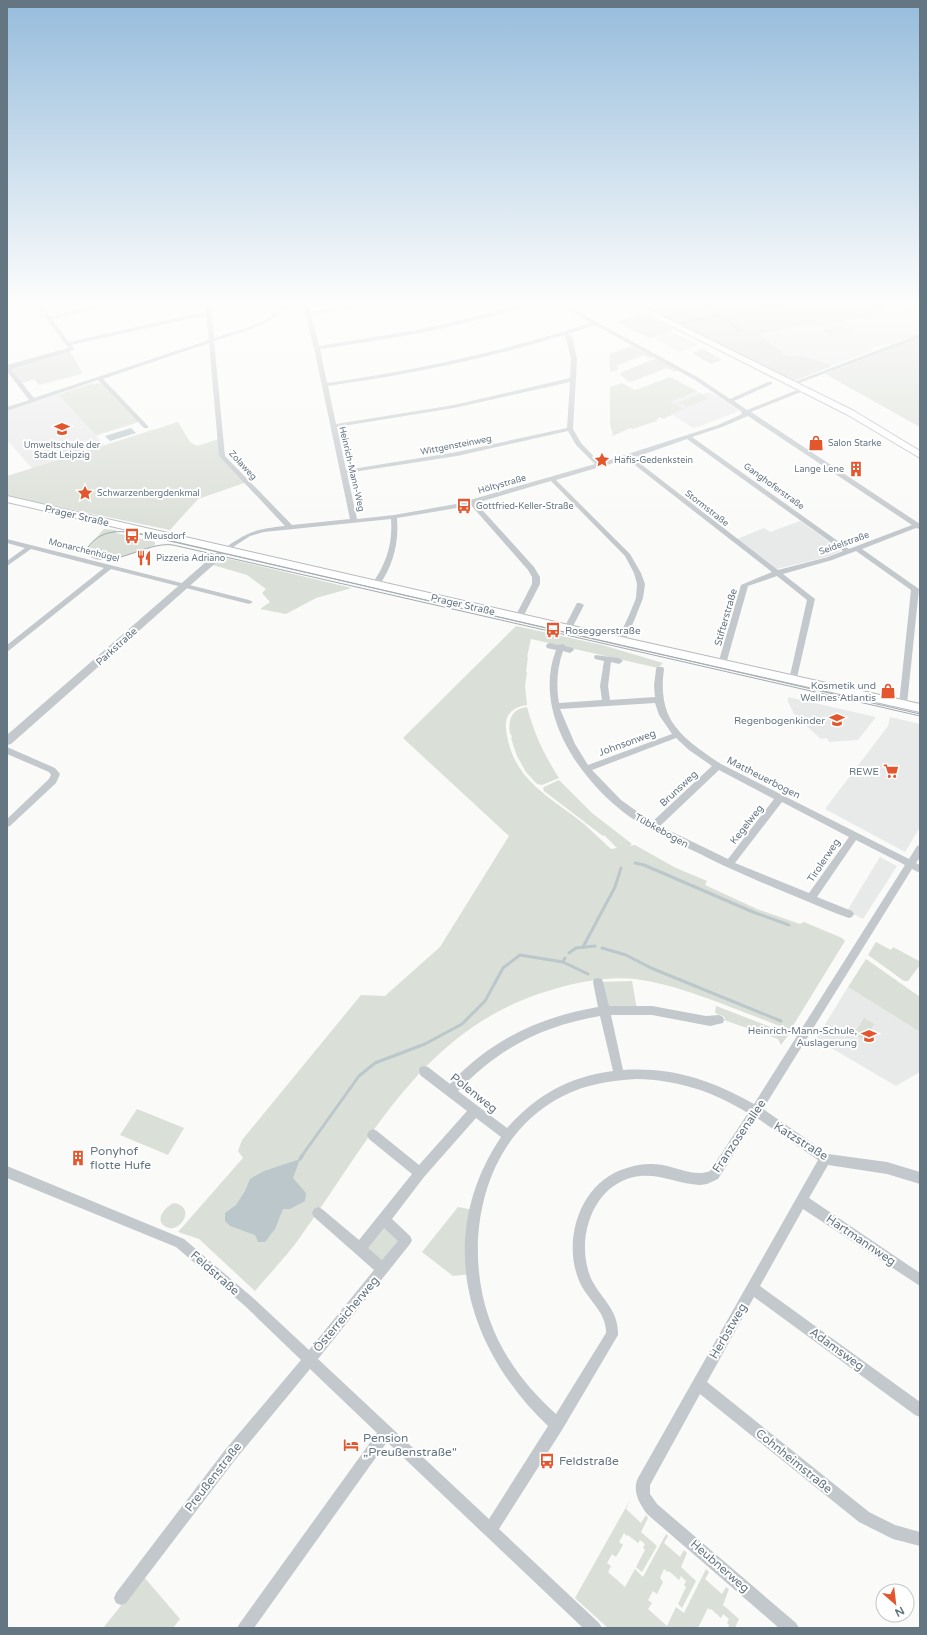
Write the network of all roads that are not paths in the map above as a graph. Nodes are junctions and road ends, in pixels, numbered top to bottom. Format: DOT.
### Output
graph roads {
  1 [pos="17,380"];
  2 [pos="96,380"];
  3 [pos="101,380"];
  4 [pos="215,380"];
  5 [pos="323,380"];
  6 [pos="357,380"];
  7 [pos="567,380"];
  8 [pos="572,380"];
  9 [pos="697,380"];
  10 [pos="785,380"];
  11 [pos="802,380"];
  12 [pos="770,382"];
  13 [pos="792,384"];
  14 [pos="324,385"];
  15 [pos="804,390"];
  16 [pos="33,401"];
  17 [pos="730,401"];
  18 [pos="7,409"];
  19 [pos="748,412"];
  20 [pos="333,426"];
  21 [pos="146,427"];
  22 [pos="570,429"];
  23 [pos="688,437"];
  24 [pos="920,455"];
  25 [pos="628,457"];
  26 [pos="600,466"];
  27 [pos="344,472"];
  28 [pos="553,480"];
  29 [pos="7,499"];
  30 [pos="472,502"];
  31 [pos="394,517"];
  32 [pos="354,521"];
  33 [pos="918,526"];
  34 [pos="290,527"];
  35 [pos="7,541"];
  36 [pos="30,547"];
  37 [pos="858,549"];
  38 [pos="225,550"];
  39 [pos="849,552"];
  40 [pos="7,564"];
  41 [pos="110,567"];
  42 [pos="776,573"];
  43 [pos="376,584"];
  44 [pos="184,585"];
  45 [pos="249,602"];
  46 [pos="580,604"];
  47 [pos="519,617"];
  48 [pos="568,628"];
  49 [pos="621,641"];
  50 [pos="550,646"];
  51 [pos="7,649"];
  52 [pos="598,657"];
  53 [pos="608,659"];
  54 [pos="619,661"];
  55 [pos="722,664"];
  56 [pos="660,669"];
  57 [pos="793,680"];
  58 [pos="658,700"];
  59 [pos="606,702"];
  60 [pos="903,704"];
  61 [pos="555,706"];
  62 [pos="920,708"];
  63 [pos="677,735"];
  64 [pos="8,739"];
  65 [pos="7,750"];
  66 [pos="718,766"];
  67 [pos="585,769"];
  68 [pos="780,798"];
  69 [pos="7,824"];
  70 [pos="653,827"];
  71 [pos="854,836"];
  72 [pos="920,849"];
  73 [pos="729,864"];
  74 [pos="915,867"];
  75 [pos="811,898"];
  76 [pos="849,914"];
  77 [pos="598,982"];
  78 [pos="605,1010"];
  79 [pos="718,1020"];
  80 [pos="424,1071"];
  81 [pos="619,1075"];
  82 [pos="451,1091"];
  83 [pos="475,1110"];
  84 [pos="755,1112"];
  85 [pos="373,1135"];
  86 [pos="508,1136"];
  87 [pos="825,1158"];
  88 [pos="7,1172"];
  89 [pos="420,1173"];
  90 [pos="920,1178"];
  91 [pos="801,1200"];
  92 [pos="318,1214"];
  93 [pos="383,1219"];
  94 [pos="360,1249"];
  95 [pos="383,1270"];
  96 [pos="920,1280"];
  97 [pos="753,1288"];
  98 [pos="308,1359"];
  99 [pos="698,1384"];
  100 [pos="920,1410"];
  101 [pos="557,1425"];
  102 [pos="386,1432"];
  103 [pos="649,1504"];
  104 [pos="490,1530"];
  105 [pos="920,1539"];
  106 [pos="121,1598"];
  107 [pos="245,1628"];
  108 [pos="594,1628"];
  109 [pos="792,1628"];
  1 -- 16 [label="street"];
  2 -- 16 [label="street"];
  3 -- 21 [label="street"];
  4 -- 34 [label="street, Zolaweg"];
  5 -- 14 [label="street, Heinrich-Mann-Weg"];
  6 -- 14 [label="street"];
  7 -- 20 [label="street"];
  8 -- 22 [label="street"];
  9 -- 17 [label="street"];
  10 -- 13 [label="main road"];
  11 -- 13 [label="street"];
  12 -- 17 [label="street"];
  13 -- 15 [label="main road"];
  14 -- 20 [label="street, Heinrich-Mann-Weg"];
  15 -- 19 [label="street, Höltystraße"];
  15 -- 24 [label="main road"];
  16 -- 18 [label="street"];
  17 -- 19 [label="street"];
  19 -- 23 [label="street, Höltystraße"];
  19 -- 33 [label="street"];
  20 -- 27 [label="street, Heinrich-Mann-Weg"];
  22 -- 26 [label="street"];
  22 -- 27 [label="street, Wittgensteinweg"];
  23 -- 25 [label="street, Höltystraße"];
  23 -- 39 [label="street, Ganghoferstraße"];
  25 -- 26 [label="street, Höltystraße"];
  25 -- 42 [label="street, Stormstraße"];
  26 -- 28 [label="street, Höltystraße"];
  27 -- 32 [label="street, Heinrich-Mann-Weg"];
  28 -- 30 [label="street, Höltystraße"];
  28 -- 49 [label="street"];
  29 -- 38 [label="main road, Prager Straße"];
  30 -- 31 [label="street, Höltystraße"];
  30 -- 47 [label="street"];
  31 -- 32 [label="street, Höltystraße"];
  31 -- 43 [label="street"];
  32 -- 34 [label="street, Höltystraße"];
  33 -- 37 [label="street, Seidelstraße"];
  34 -- 38 [label="street, Höltystraße"];
  35 -- 36 [label="street, Monarchenhügel"];
  36 -- 40 [label="street"];
  36 -- 41 [label="street, Monarchenhügel"];
  37 -- 39 [label="street, Seidelstraße"];
  37 -- 60 [label="street"];
  38 -- 43 [label="main road, Prager Straße"];
  38 -- 44 [label="street, Parkstraße"];
  39 -- 42 [label="street, Seidelstraße"];
  41 -- 44 [label="street, Monarchenhügel"];
  41 -- 51 [label="street"];
  42 -- 55 [label="street, Stifterstraße"];
  42 -- 57 [label="street, Stormstraße"];
  43 -- 47 [label="main road, Prager Straße"];
  44 -- 45 [label="street, Monarchenhügel"];
  44 -- 64 [label="street, Parkstraße"];
  46 -- 48 [label="street"];
  47 -- 48 [label="main road, Prager Straße"];
  48 -- 49 [label="main road, Prager Straße"];
  49 -- 55 [label="main road, Prager Straße"];
  50 -- 61 [label="street, Tübkebogen"];
  52 -- 53 [label="street"];
  53 -- 54 [label="street"];
  53 -- 59 [label="street"];
  55 -- 57 [label="main road, Prager Straße"];
  56 -- 58 [label="street, Mattheuerbogen"];
  57 -- 60 [label="main road, Prager Straße"];
  58 -- 59 [label="street"];
  58 -- 63 [label="street, Mattheuerbogen"];
  59 -- 61 [label="street"];
  60 -- 62 [label="main road, Prager Straße"];
  61 -- 67 [label="street, Tübkebogen"];
  63 -- 66 [label="street, Mattheuerbogen"];
  63 -- 67 [label="street, Johnsonweg"];
  65 -- 69 [label="street"];
  66 -- 68 [label="street, Mattheuerbogen"];
  66 -- 70 [label="street, Brunsweg"];
  67 -- 70 [label="street, Tübkebogen"];
  68 -- 71 [label="street, Mattheuerbogen"];
  68 -- 73 [label="street, Kegelweg"];
  70 -- 73 [label="street, Tübkebogen"];
  71 -- 74 [label="street, Mattheuerbogen"];
  71 -- 75 [label="street, Tirolerweg"];
  72 -- 74 [label="street, Franzosenallee"];
  73 -- 75 [label="street, Tübkebogen"];
  74 -- 84 [label="street, Franzosenallee"];
  75 -- 76 [label="street, Tübkebogen"];
  77 -- 78 [label="street"];
  78 -- 79 [label="street"];
  78 -- 81 [label="street"];
  78 -- 82 [label="street"];
  80 -- 82 [label="street, Polenweg"];
  81 -- 84 [label="street, Katzstraße"];
  81 -- 86 [label="street, Katzstraße"];
  82 -- 83 [label="street, Polenweg"];
  83 -- 86 [label="street, Polenweg"];
  83 -- 89 [label="street"];
  84 -- 87 [label="street, Katzstraße"];
  84 -- 101 [label="street, Franzosenallee"];
  85 -- 89 [label="street"];
  86 -- 101 [label="street, Katzstraße"];
  87 -- 90 [label="street, Katzstraße"];
  87 -- 91 [label="street, Herbstweg"];
  88 -- 98 [label="street, Feldstraße"];
  89 -- 93 [label="street"];
  91 -- 96 [label="street, Hartmannweg"];
  91 -- 97 [label="street, Herbstweg"];
  92 -- 94 [label="street, Österreicherweg"];
  93 -- 94 [label="street"];
  93 -- 95 [label="street, Österreicherweg"];
  94 -- 95 [label="street, Österreicherweg"];
  95 -- 98 [label="street, Österreicherweg"];
  97 -- 99 [label="street, Herbstweg"];
  97 -- 100 [label="street, Adamsweg"];
  98 -- 102 [label="street, Feldstraße"];
  98 -- 106 [label="street, Preußenstraße"];
  99 -- 103 [label="street, Herbstweg"];
  99 -- 105 [label="street, Cohnheimstraße"];
  101 -- 104 [label="street, Franzosenallee"];
  102 -- 104 [label="street, Feldstraße"];
  102 -- 107 [label="street"];
  103 -- 109 [label="street, Heubnerweg"];
  104 -- 108 [label="street, Feldstraße"];
}
